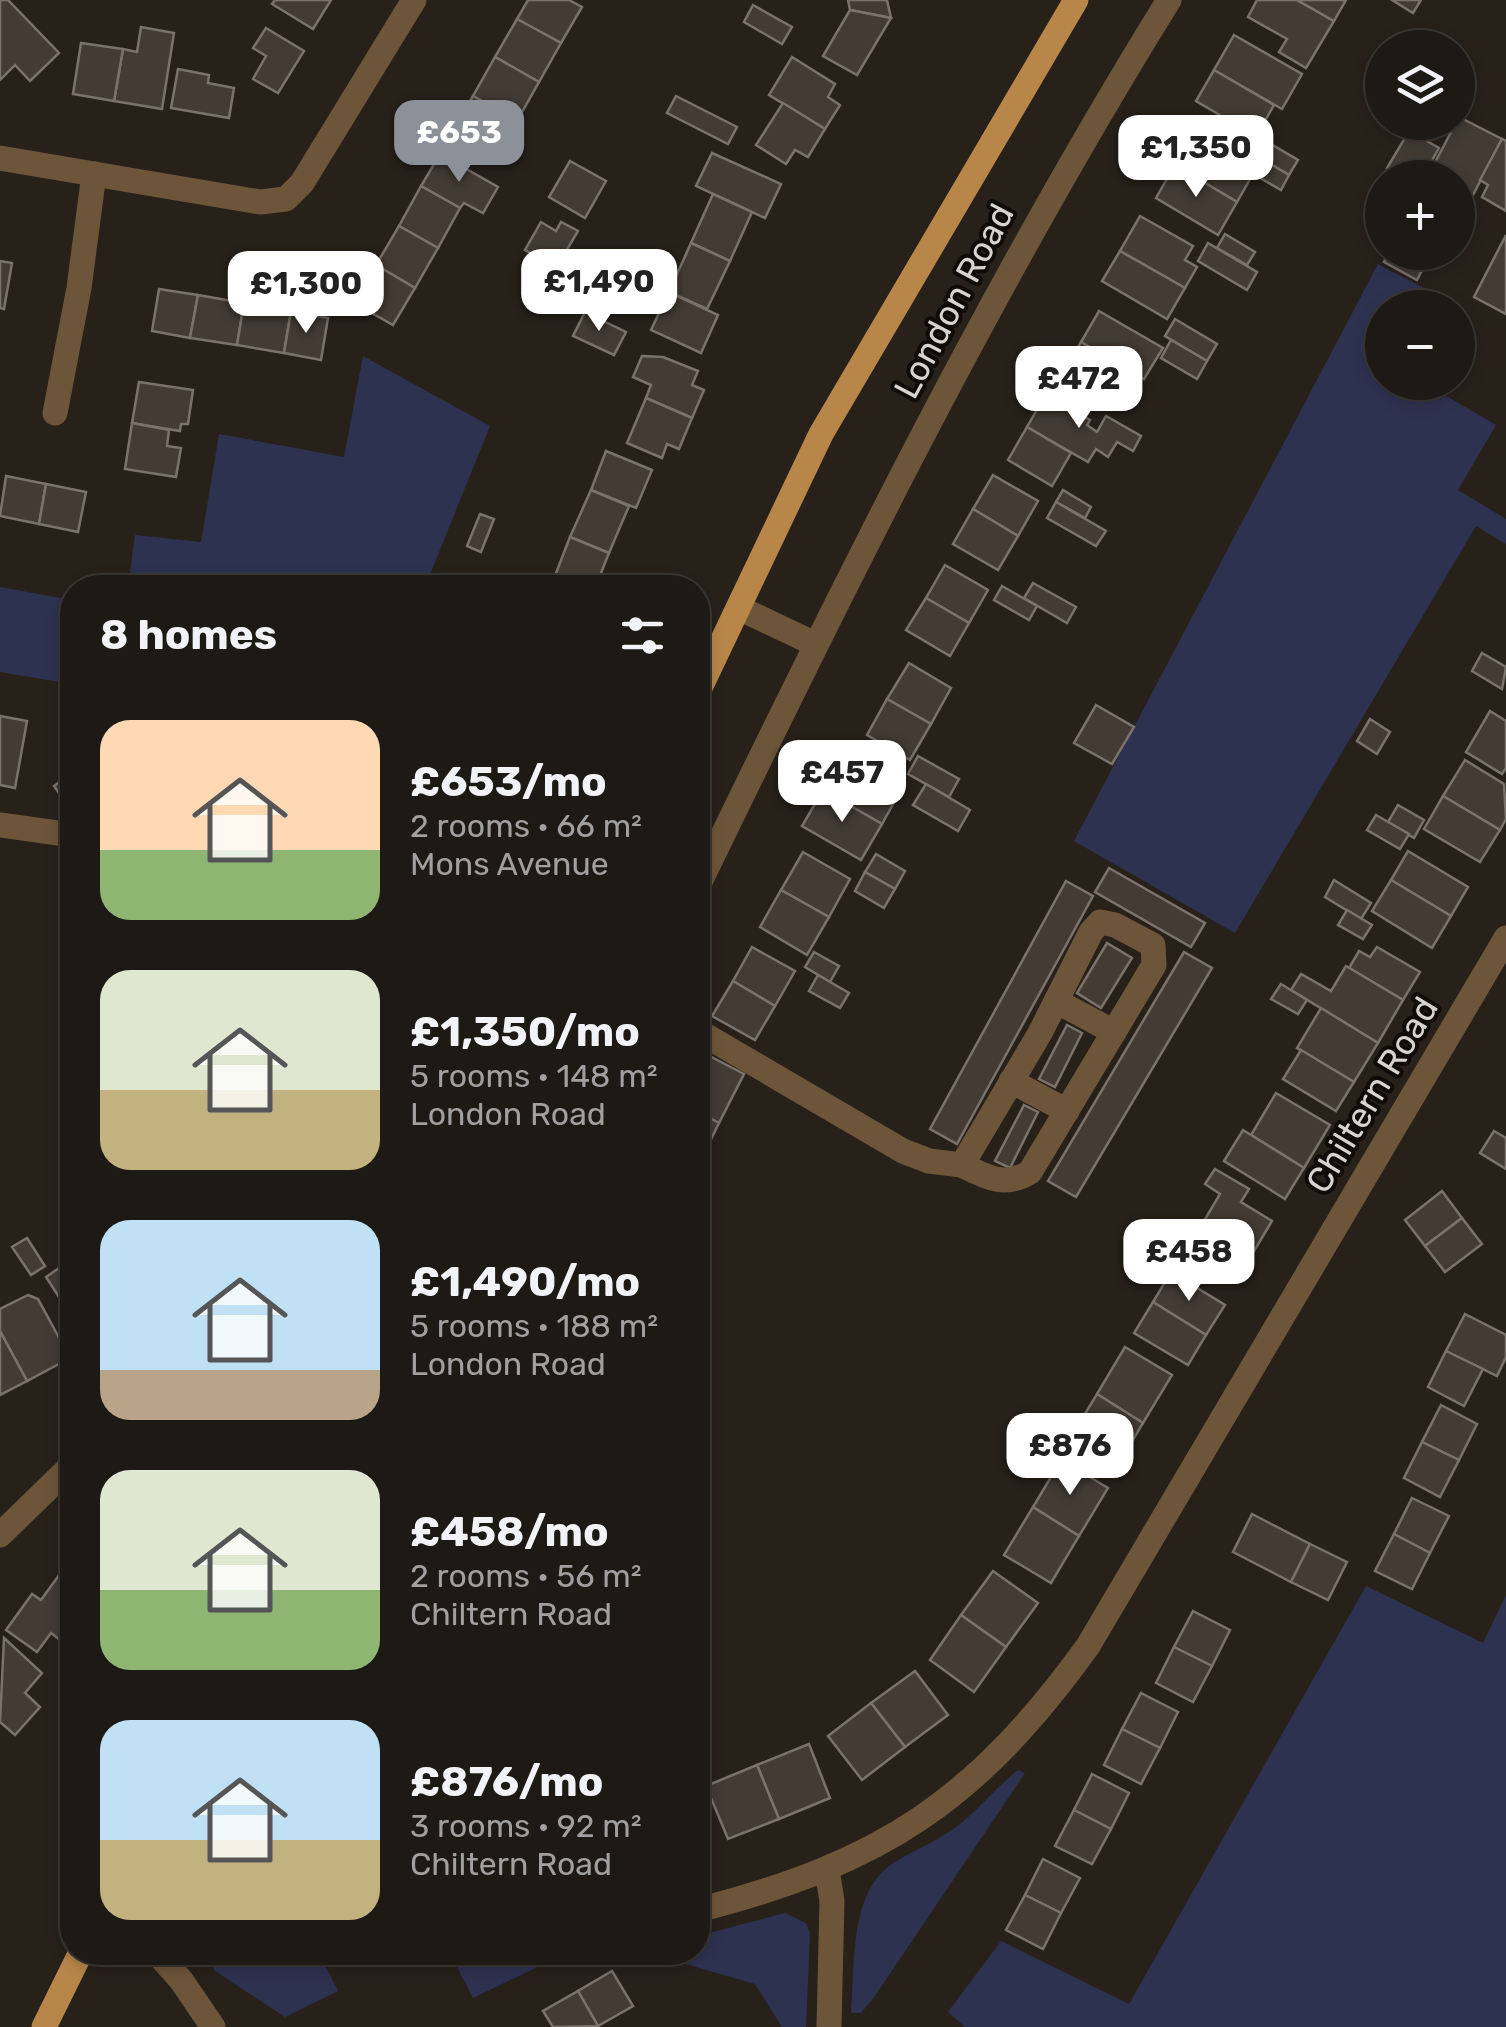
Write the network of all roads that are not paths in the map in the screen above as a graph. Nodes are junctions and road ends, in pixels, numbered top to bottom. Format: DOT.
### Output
graph roads {
  1 [pos="414,0"];
  2 [pos="1076,0"];
  3 [pos="1169,0"];
  4 [pos="0,158"];
  5 [pos="94,174"];
  6 [pos="55,413"];
  7 [pos="739,608"];
  8 [pos="815,644"];
  9 [pos="710,667"];
  10 [pos="0,825"];
  11 [pos="60,833"];
  12 [pos="710,861"];
  13 [pos="1506,938"];
  14 [pos="1056,1001"];
  15 [pos="1114,1032"];
  16 [pos="710,1038"];
  17 [pos="1011,1081"];
  18 [pos="1067,1110"];
  19 [pos="962,1165"];
  20 [pos="60,1477"];
  21 [pos="0,1535"];
  22 [pos="827,1870"];
  23 [pos="710,1907"];
  24 [pos="75,1965"];
  25 [pos="168,1965"];
  26 [pos="44,2027"];
  27 [pos="213,2027"];
  28 [pos="829,2027"];
  1 -- 5 [label="street"];
  2 -- 7 [label="main road, London Road"];
  3 -- 8 [label="street, London Road"];
  4 -- 5 [label="street"];
  5 -- 6 [label="street"];
  7 -- 8 [label="street"];
  7 -- 9 [label="main road, London Road"];
  8 -- 12 [label="street, London Road"];
  10 -- 11 [label="street"];
  13 -- 22 [label="street, Chiltern Road"];
  14 -- 15 [label="street"];
  14 -- 15 [label="street"];
  14 -- 17 [label="street"];
  15 -- 18 [label="street"];
  16 -- 19 [label="street"];
  17 -- 18 [label="street"];
  17 -- 19 [label="street"];
  18 -- 19 [label="street"];
  20 -- 21 [label="street"];
  22 -- 23 [label="street, Chiltern Road"];
  22 -- 28 [label="street"];
  24 -- 26 [label="main road"];
  25 -- 27 [label="street"];
}
